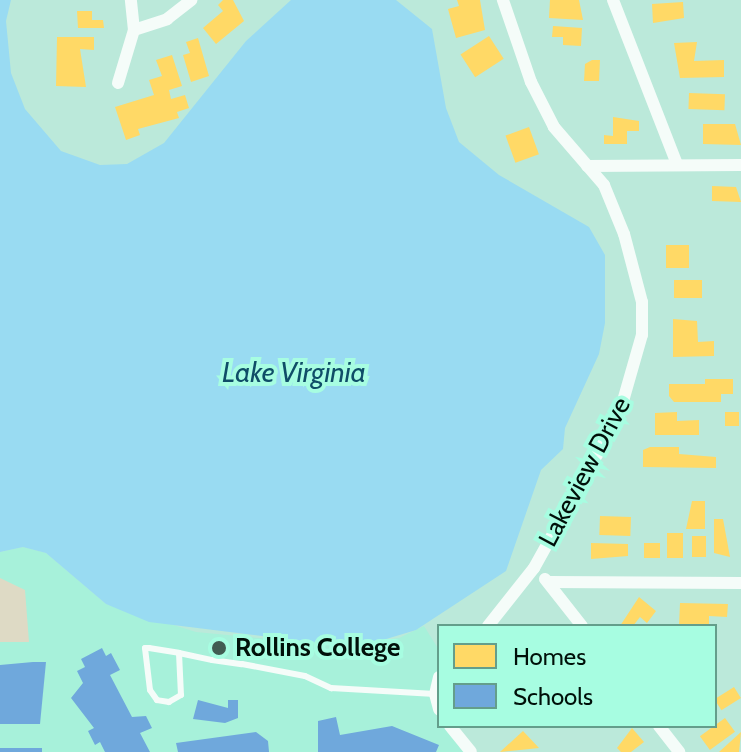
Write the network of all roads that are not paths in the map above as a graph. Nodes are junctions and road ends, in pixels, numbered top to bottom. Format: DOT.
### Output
graph roads {
  1 [pos="131,0"];
  2 [pos="191,0"];
  3 [pos="503,0"];
  4 [pos="613,0"];
  5 [pos="134,30"];
  6 [pos="118,83"];
  7 [pos="676,162"];
  8 [pos="741,165"];
  9 [pos="587,166"];
  10 [pos="534,568"];
  11 [pos="548,582"];
  12 [pos="741,583"];
  13 [pos="490,624"];
  14 [pos="580,624"];
  15 [pos="179,653"];
  16 [pos="437,686"];
  17 [pos="435,694"];
  18 [pos="437,702"];
  19 [pos="451,728"];
  20 [pos="661,728"];
  21 [pos="467,751"];
  22 [pos="679,752"];
  1 -- 5 [label="street"];
  2 -- 5 [label="street"];
  3 -- 9 [label="street, Lakeview Drive"];
  4 -- 7 [label="street"];
  5 -- 6 [label="street"];
  7 -- 8 [label="street"];
  7 -- 9 [label="street"];
  9 -- 10 [label="street, Lakeview Drive"];
  10 -- 11 [label="street"];
  10 -- 13 [label="street, Lakeview Drive"];
  11 -- 12 [label="street"];
  11 -- 14 [label="street"];
  15 -- 15 [label="lane"];
  15 -- 17 [label="lane"];
  16 -- 17 [label="street"];
  17 -- 18 [label="street"];
  19 -- 21 [label="street"];
  20 -- 22 [label="street"];
}
